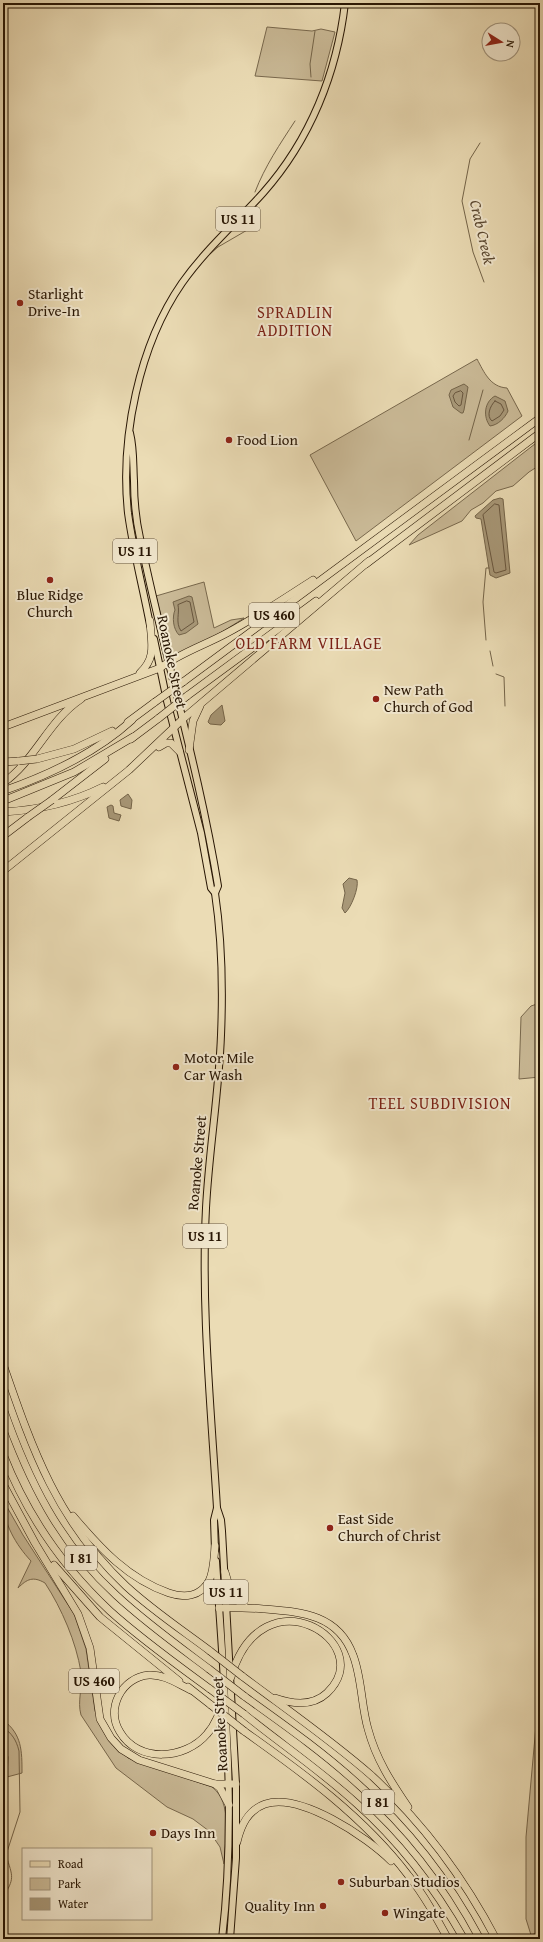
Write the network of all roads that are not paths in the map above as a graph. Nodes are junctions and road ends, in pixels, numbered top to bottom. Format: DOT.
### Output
graph roads {
  1 [pos="345,3"];
  2 [pos="540,418"];
  3 [pos="130,433"];
  4 [pos="540,433"];
  5 [pos="364,548"];
  6 [pos="369,561"];
  7 [pos="150,622"];
  8 [pos="168,662"];
  9 [pos="160,668"];
  10 [pos="139,674"];
  11 [pos="93,692"];
  12 [pos="203,702"];
  13 [pos="132,720"];
  14 [pos="182,720"];
  15 [pos="3,727"];
  16 [pos="174,729"];
  17 [pos="133,737"];
  18 [pos="189,750"];
  19 [pos="179,751"];
  20 [pos="150,752"];
  21 [pos="3,762"];
  22 [pos="114,782"];
  23 [pos="3,783"];
  24 [pos="3,792"];
  25 [pos="191,795"];
  26 [pos="3,801"];
  27 [pos="3,812"];
  28 [pos="201,833"];
  29 [pos="209,833"];
  30 [pos="3,836"];
  31 [pos="215,866"];
  32 [pos="3,871"];
  33 [pos="216,893"];
  34 [pos="3,1364"];
  35 [pos="3,1408"];
  36 [pos="3,1454"];
  37 [pos="3,1484"];
  38 [pos="56,1497"];
  39 [pos="217,1508"];
  40 [pos="23,1523"];
  41 [pos="215,1546"];
  42 [pos="225,1572"];
  43 [pos="223,1607"];
  44 [pos="247,1608"];
  45 [pos="231,1677"];
  46 [pos="191,1690"];
  47 [pos="269,1696"];
  48 [pos="224,1699"];
  49 [pos="215,1784"];
  50 [pos="232,1784"];
  51 [pos="229,1805"];
  52 [pos="422,1828"];
  53 [pos="237,1842"];
  54 [pos="411,1879"];
  55 [pos="222,1939"];
  56 [pos="230,1939"];
  57 [pos="448,1939"];
  58 [pos="464,1939"];
  59 [pos="480,1939"];
  60 [pos="496,1939"];
  1 -- 3 [label="main road, Roanoke Street / US 11"];
  2 -- 5 [label="highway, US 460"];
  3 -- 7 [label="main road, Roanoke Street / US 11"];
  3 -- 8 [label="main road, Roanoke Street / US 11"];
  4 -- 6 [label="highway, US 460"];
  5 -- 8 [label="highway"];
  5 -- 13 [label="highway, US 460, bridge"];
  6 -- 12 [label="highway"];
  6 -- 17 [label="highway, US 460, bridge"];
  7 -- 9 [label="main road, Roanoke Street / US 11"];
  7 -- 10 [label="highway"];
  8 -- 9 [label="highway"];
  8 -- 14 [label="main road, Roanoke Street / US 11"];
  9 -- 10 [label="highway"];
  9 -- 16 [label="main road, Roanoke Street / US 11"];
  10 -- 11 [label="highway"];
  11 -- 15 [label="highway"];
  11 -- 23 [label="highway"];
  12 -- 14 [label="highway"];
  12 -- 18 [label="highway"];
  13 -- 21 [label="highway, bridge"];
  13 -- 24 [label="highway, US 460"];
  14 -- 16 [label="highway"];
  14 -- 18 [label="main road, Roanoke Street / US 11"];
  16 -- 19 [label="main road, Roanoke Street / US 11"];
  16 -- 20 [label="highway"];
  17 -- 26 [label="highway, US 460"];
  17 -- 30 [label="highway, US 460, bridge"];
  18 -- 29 [label="main road, Roanoke Street / US 11"];
  19 -- 20 [label="highway"];
  19 -- 25 [label="main road, Roanoke Street / US 11"];
  20 -- 22 [label="highway"];
  22 -- 27 [label="highway"];
  22 -- 32 [label="highway"];
  25 -- 28 [label="main road, Roanoke Street / US 11"];
  25 -- 29 [label="main road"];
  28 -- 31 [label="main road"];
  28 -- 33 [label="main road, Roanoke Street / US 11"];
  29 -- 31 [label="main road, Roanoke Street / US 11"];
  31 -- 33 [label="main road, Roanoke Street / US 11"];
  33 -- 39 [label="main road, Roanoke Street / US 11"];
  34 -- 38 [label="highway"];
  35 -- 59 [label="highway, I 81, bridge"];
  36 -- 58 [label="highway, I 81, bridge"];
  37 -- 40 [label="highway, US 460"];
  38 -- 41 [label="highway"];
  38 -- 47 [label="highway, bridge"];
  39 -- 41 [label="main road, Roanoke Street / US 11"];
  39 -- 42 [label="main road, Roanoke Street / US 11"];
  40 -- 46 [label="highway"];
  40 -- 49 [label="highway, US 460"];
  41 -- 43 [label="main road, Roanoke Street / US 11"];
  42 -- 43 [label="main road, Roanoke Street / US 11"];
  42 -- 44 [label="highway"];
  43 -- 44 [label="highway"];
  43 -- 45 [label="main road, Roanoke Street / US 11"];
  43 -- 48 [label="main road, Roanoke Street / US 11"];
  44 -- 52 [label="highway"];
  45 -- 47 [label="highway"];
  45 -- 50 [label="main road, Roanoke Street / US 11"];
  46 -- 48 [label="highway"];
  46 -- 54 [label="highway, bridge"];
  47 -- 52 [label="highway"];
  48 -- 50 [label="main road, Roanoke Street / US 11"];
  49 -- 50 [label="highway"];
  49 -- 51 [label="highway"];
  50 -- 51 [label="main road, Roanoke Street / US 11"];
  50 -- 53 [label="main road, Roanoke Street / US 11"];
  51 -- 55 [label="main road, Roanoke Street / US 11"];
  52 -- 60 [label="highway"];
  53 -- 54 [label="highway"];
  53 -- 56 [label="main road, Roanoke Street / US 11"];
  54 -- 57 [label="highway"];
}
